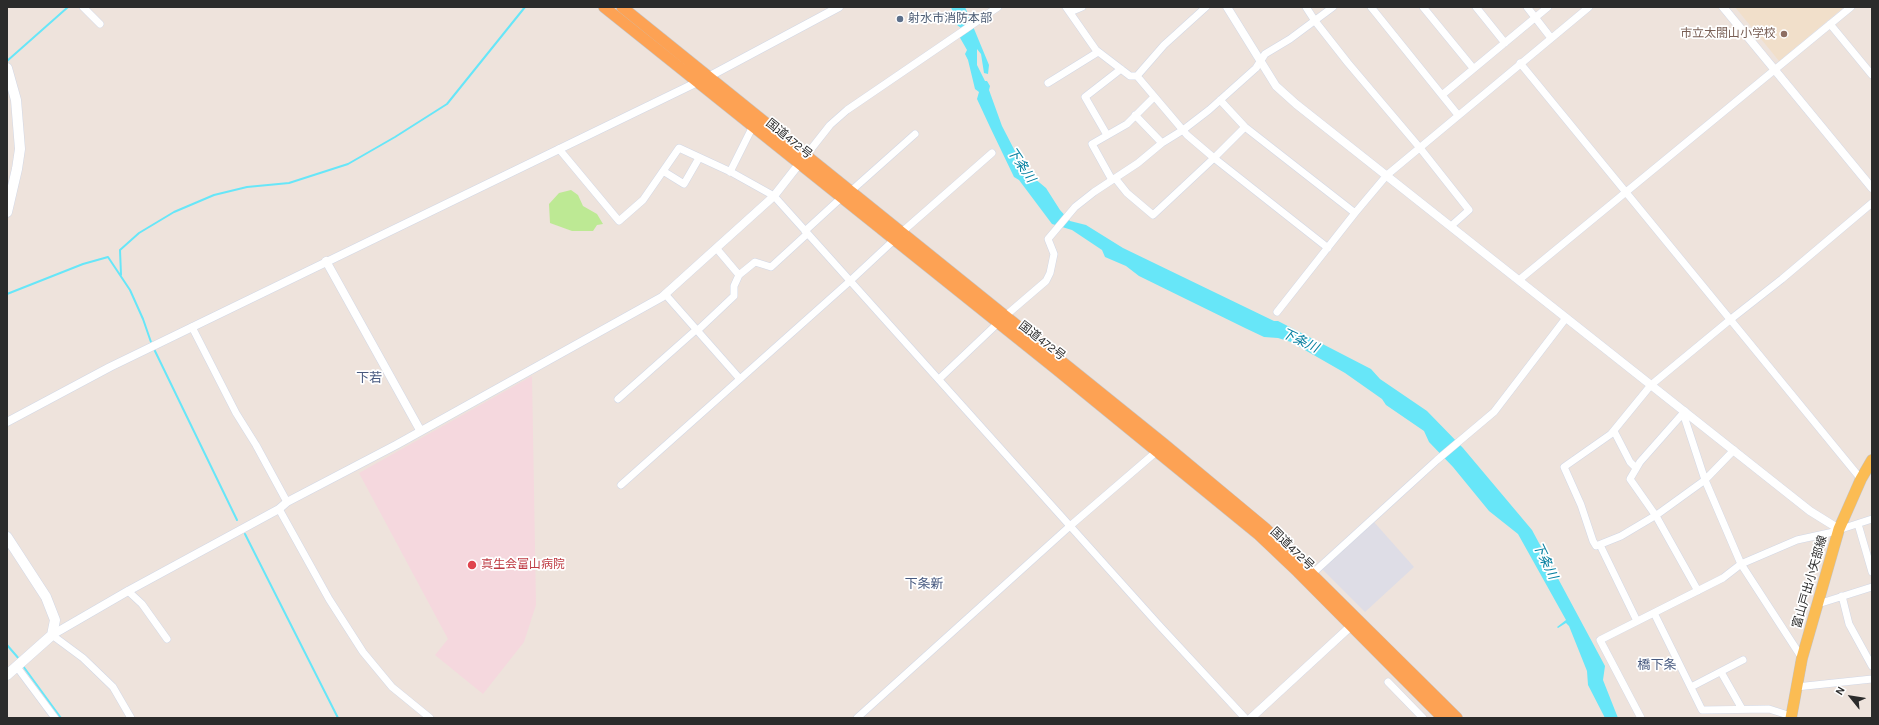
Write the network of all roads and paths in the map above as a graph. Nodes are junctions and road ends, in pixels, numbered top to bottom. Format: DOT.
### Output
graph roads {
  1 [pos="84,7"];
  2 [pos="604,7"];
  3 [pos="622,7"];
  4 [pos="839,7"];
  5 [pos="998,7"];
  6 [pos="1082,7"];
  7 [pos="1206,7"];
  8 [pos="1227,7"];
  9 [pos="1306,7"];
  10 [pos="1333,7"];
  11 [pos="1423,7"];
  12 [pos="1476,7"];
  13 [pos="1527,7"];
  14 [pos="1548,7"];
  15 [pos="1589,7"];
  16 [pos="1723,7"];
  17 [pos="1851,7"];
  18 [pos="1373,8"];
  19 [pos="1068,10"];
  20 [pos="1535,17"];
  21 [pos="1315,21"];
  22 [pos="100,24"];
  23 [pos="1830,24"];
  24 [pos="1551,38"];
  25 [pos="1505,43"];
  26 [pos="1098,52"];
  27 [pos="1260,60"];
  28 [pos="1520,63"];
  29 [pos="7,68"];
  30 [pos="1474,68"];
  31 [pos="1121,69"];
  32 [pos="1774,70"];
  33 [pos="1872,75"];
  34 [pos="710,76"];
  35 [pos="1136,76"];
  36 [pos="698,82"];
  37 [pos="1048,83"];
  38 [pos="10,92"];
  39 [pos="1442,95"];
  40 [pos="1154,96"];
  41 [pos="1220,100"];
  42 [pos="1458,115"];
  43 [pos="1135,116"];
  44 [pos="753,126"];
  45 [pos="1244,127"];
  46 [pos="1183,130"];
  47 [pos="915,134"];
  48 [pos="1107,135"];
  49 [pos="1162,142"];
  50 [pos="1420,148"];
  51 [pos="559,149"];
  52 [pos="992,153"];
  53 [pos="699,158"];
  54 [pos="1214,158"];
  55 [pos="803,160"];
  56 [pos="663,171"];
  57 [pos="730,172"];
  58 [pos="1387,175"];
  59 [pos="1114,179"];
  60 [pos="1872,188"];
  61 [pos="851,191"];
  62 [pos="1626,192"];
  63 [pos="774,196"];
  64 [pos="841,198"];
  65 [pos="1872,203"];
  66 [pos="7,212"];
  67 [pos="1355,213"];
  68 [pos="1451,226"];
  69 [pos="806,232"];
  70 [pos="898,236"];
  71 [pos="1328,248"];
  72 [pos="717,249"];
  73 [pos="326,261"];
  74 [pos="739,275"];
  75 [pos="1519,280"];
  76 [pos="850,281"];
  77 [pos="665,294"];
  78 [pos="1277,312"];
  79 [pos="1566,318"];
  80 [pos="1731,319"];
  81 [pos="1001,320"];
  82 [pos="192,327"];
  83 [pos="697,330"];
  84 [pos="740,379"];
  85 [pos="939,379"];
  86 [pos="1651,385"];
  87 [pos="618,399"];
  88 [pos="1684,412"];
  89 [pos="7,422"];
  90 [pos="420,430"];
  91 [pos="1614,431"];
  92 [pos="1734,450"];
  93 [pos="1156,452"];
  94 [pos="1872,460"];
  95 [pos="1636,468"];
  96 [pos="1861,479"];
  97 [pos="1704,480"];
  98 [pos="621,485"];
  99 [pos="287,502"];
  100 [pos="279,509"];
  101 [pos="1656,516"];
  102 [pos="1872,519"];
  103 [pos="1858,524"];
  104 [pos="1070,526"];
  105 [pos="1839,529"];
  106 [pos="7,537"];
  107 [pos="1600,545"];
  108 [pos="1741,564"];
  109 [pos="1872,572"];
  110 [pos="1312,573"];
  111 [pos="1872,587"];
  112 [pos="128,591"];
  113 [pos="1698,591"];
  114 [pos="1842,596"];
  115 [pos="1818,604"];
  116 [pos="1654,613"];
  117 [pos="1637,621"];
  118 [pos="1351,626"];
  119 [pos="52,635"];
  120 [pos="167,639"];
  121 [pos="1802,658"];
  122 [pos="1743,660"];
  123 [pos="1872,666"];
  124 [pos="17,667"];
  125 [pos="1721,672"];
  126 [pos="7,675"];
  127 [pos="1872,679"];
  128 [pos="1388,682"];
  129 [pos="1691,687"];
  130 [pos="1796,687"];
  131 [pos="1742,709"];
  132 [pos="1791,717"];
  133 [pos="55,718"];
  134 [pos="131,718"];
  135 [pos="430,718"];
  136 [pos="857,718"];
  137 [pos="1244,718"];
  138 [pos="1251,718"];
  139 [pos="1423,718"];
  140 [pos="1443,718"];
  141 [pos="1457,718"];
  142 [pos="1642,718"];
  1 -- 22 [label="street"];
  2 -- 36 [label="highway, 国道472号"];
  3 -- 34 [label="highway, 国道472号"];
  4 -- 34 [label="street"];
  5 -- 55 [label="street"];
  6 -- 19 [label="street"];
  7 -- 35 [label="street"];
  8 -- 27 [label="street"];
  9 -- 21 [label="street"];
  10 -- 21 [label="street"];
  11 -- 30 [label="street"];
  12 -- 25 [label="street"];
  13 -- 20 [label="street"];
  14 -- 20 [label="street"];
  15 -- 24 [label="street"];
  16 -- 32 [label="street"];
  17 -- 23 [label="street"];
  18 -- 39 [label="street"];
  19 -- 26 [label="street"];
  20 -- 24 [label="street"];
  20 -- 25 [label="street"];
  21 -- 27 [label="street"];
  21 -- 50 [label="street"];
  23 -- 32 [label="street"];
  23 -- 33 [label="street"];
  24 -- 28 [label="street"];
  25 -- 30 [label="street"];
  26 -- 31 [label="street"];
  26 -- 37 [label="street"];
  27 -- 41 [label="street"];
  27 -- 58 [label="street"];
  28 -- 42 [label="street"];
  28 -- 62 [label="street"];
  29 -- 38 [label="main road"];
  30 -- 39 [label="street"];
  31 -- 35 [label="street"];
  31 -- 48 [label="street"];
  32 -- 60 [label="street"];
  32 -- 62 [label="street"];
  34 -- 36 [label="street"];
  34 -- 55 [label="highway, 国道472号"];
  35 -- 40 [label="street"];
  36 -- 44 [label="highway, 国道472号"];
  36 -- 51 [label="street"];
  38 -- 66 [label="main road"];
  39 -- 42 [label="street"];
  40 -- 43 [label="street"];
  40 -- 46 [label="street"];
  41 -- 45 [label="street"];
  41 -- 46 [label="street"];
  42 -- 50 [label="street"];
  43 -- 48 [label="street"];
  43 -- 49 [label="street"];
  44 -- 55 [label="highway, 国道472号"];
  44 -- 57 [label="street"];
  45 -- 54 [label="street"];
  45 -- 67 [label="street"];
  46 -- 49 [label="street"];
  46 -- 54 [label="street"];
  47 -- 61 [label="street"];
  48 -- 59 [label="street"];
  49 -- 59 [label="street"];
  50 -- 58 [label="street"];
  50 -- 68 [label="street"];
  51 -- 56 [label="street"];
  51 -- 73 [label="street"];
  52 -- 70 [label="street"];
  53 -- 56 [label="street"];
  53 -- 56 [label="street"];
  53 -- 57 [label="street"];
  54 -- 59 [label="street"];
  54 -- 71 [label="street"];
  55 -- 61 [label="highway, 国道472号"];
  55 -- 63 [label="street"];
  55 -- 64 [label="highway, 国道472号"];
  57 -- 63 [label="street"];
  58 -- 67 [label="street"];
  58 -- 68 [label="street"];
  59 -- 81 [label="street"];
  61 -- 70 [label="highway, 国道472号"];
  62 -- 75 [label="street"];
  62 -- 80 [label="street"];
  63 -- 69 [label="street"];
  63 -- 72 [label="street"];
  64 -- 69 [label="street"];
  64 -- 70 [label="highway, 国道472号"];
  65 -- 80 [label="street"];
  67 -- 71 [label="street"];
  68 -- 75 [label="street"];
  69 -- 74 [label="street"];
  69 -- 76 [label="street"];
  70 -- 76 [label="street"];
  70 -- 81 [label="highway, 国道472号"];
  71 -- 78 [label="street"];
  72 -- 74 [label="street"];
  72 -- 77 [label="street"];
  73 -- 82 [label="street"];
  73 -- 90 [label="street"];
  74 -- 83 [label="street"];
  75 -- 79 [label="street"];
  76 -- 84 [label="street"];
  76 -- 85 [label="street"];
  77 -- 83 [label="street"];
  77 -- 90 [label="street"];
  79 -- 86 [label="street"];
  79 -- 110 [label="street"];
  80 -- 86 [label="street"];
  80 -- 96 [label="street"];
  81 -- 85 [label="street"];
  81 -- 93 [label="highway, 国道472号"];
  81 -- 110 [label="highway, 国道472号"];
  82 -- 89 [label="street"];
  82 -- 99 [label="street"];
  83 -- 84 [label="street"];
  83 -- 87 [label="street"];
  84 -- 98 [label="street"];
  85 -- 104 [label="street"];
  86 -- 88 [label="street"];
  86 -- 91 [label="street"];
  88 -- 92 [label="street"];
  88 -- 95 [label="street"];
  88 -- 97 [label="street"];
  90 -- 99 [label="street"];
  91 -- 95 [label="street"];
  91 -- 107 [label="street"];
  92 -- 97 [label="street"];
  92 -- 105 [label="street"];
  93 -- 104 [label="street"];
  93 -- 118 [label="highway, 国道472号"];
  94 -- 96 [label="main road, 富山戸出小矢部線"];
  95 -- 101 [label="street"];
  96 -- 105 [label="main road, 富山戸出小矢部線"];
  97 -- 101 [label="street"];
  97 -- 108 [label="street"];
  99 -- 100 [label="street"];
  100 -- 112 [label="street"];
  100 -- 135 [label="street"];
  101 -- 107 [label="street"];
  101 -- 113 [label="street"];
  102 -- 103 [label="street"];
  103 -- 105 [label="street"];
  103 -- 109 [label="street"];
  104 -- 136 [label="street"];
  104 -- 137 [label="street"];
  105 -- 108 [label="street"];
  105 -- 115 [label="main road, 富山戸出小矢部線"];
  106 -- 119 [label="main road"];
  107 -- 117 [label="street"];
  108 -- 113 [label="street"];
  108 -- 121 [label="street"];
  110 -- 141 [label="highway, 国道472号"];
  111 -- 114 [label="street"];
  112 -- 119 [label="street"];
  112 -- 120 [label="street"];
  113 -- 116 [label="street"];
  114 -- 115 [label="street"];
  114 -- 123 [label="street"];
  115 -- 121 [label="main road, 富山戸出小矢部線"];
  116 -- 117 [label="street"];
  116 -- 129 [label="street"];
  117 -- 142 [label="street"];
  118 -- 138 [label="street"];
  118 -- 140 [label="highway, 国道472号"];
  119 -- 124 [label="main road"];
  119 -- 134 [label="street"];
  121 -- 130 [label="main road, 富山戸出小矢部線"];
  122 -- 125 [label="street"];
  124 -- 126 [label="main road"];
  124 -- 133 [label="street"];
  125 -- 129 [label="street"];
  125 -- 131 [label="street"];
  127 -- 130 [label="street"];
  128 -- 139 [label="street"];
  129 -- 131 [label="street"];
  130 -- 132 [label="main road, 富山戸出小矢部線"];
  131 -- 132 [label="street"];
}
